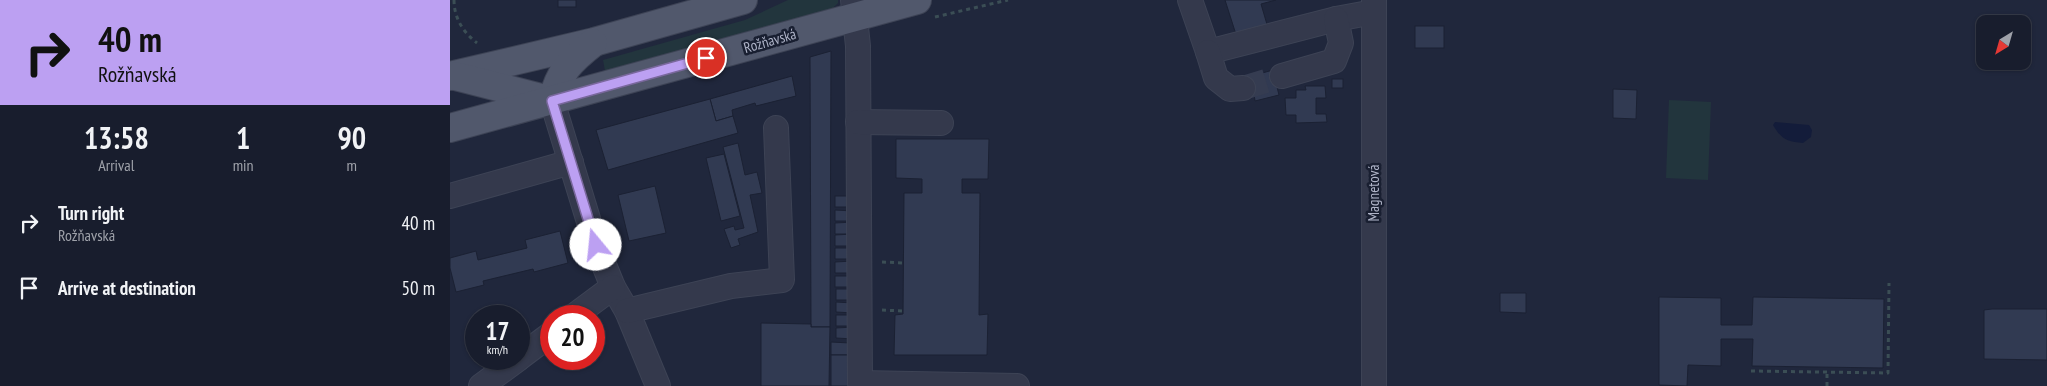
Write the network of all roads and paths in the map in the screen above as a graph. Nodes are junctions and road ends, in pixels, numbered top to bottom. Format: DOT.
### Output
graph roads {
  1 [pos="454,0"];
  2 [pos="743,0"];
  3 [pos="917,0"];
  4 [pos="1190,0"];
  5 [pos="1374,6"];
  6 [pos="855,8"];
  7 [pos="1336,19"];
  8 [pos="594,42"];
  9 [pos="484,49"];
  10 [pos="1208,52"];
  11 [pos="450,75"];
  12 [pos="1282,76"];
  13 [pos="1243,88"];
  14 [pos="552,101"];
  15 [pos="858,122"];
  16 [pos="941,123"];
  17 [pos="450,128"];
  18 [pos="776,128"];
  19 [pos="571,162"];
  20 [pos="450,196"];
  21 [pos="1889,283"];
  22 [pos="613,287"];
  23 [pos="589,305"];
  24 [pos="627,311"];
  25 [pos="502,370"];
  26 [pos="1751,371"];
  27 [pos="1827,372"];
  28 [pos="481,386"];
  29 [pos="658,386"];
  30 [pos="1017,386"];
  31 [pos="1374,386"];
  32 [pos="1827,386"];
  1 -- 9 [label="path"];
  2 -- 8 [label="main road"];
  3 -- 6 [label="main road, Rožňavská"];
  4 -- 10 [label="street"];
  5 -- 7 [label="street"];
  5 -- 31 [label="street, Magnetová"];
  6 -- 14 [label="main road, Rožňavská"];
  6 -- 15 [label="street"];
  7 -- 10 [label="street"];
  7 -- 12 [label="street"];
  8 -- 11 [label="main road"];
  8 -- 14 [label="main road"];
  10 -- 13 [label="street"];
  11 -- 14 [label="main road"];
  14 -- 17 [label="main road, Rožňavská"];
  14 -- 19 [label="street"];
  15 -- 16 [label="street"];
  15 -- 30 [label="street"];
  18 -- 24 [label="street"];
  19 -- 20 [label="street"];
  19 -- 22 [label="street"];
  21 -- 27 [label="path"];
  22 -- 23 [label="street"];
  22 -- 24 [label="street"];
  24 -- 29 [label="street"];
  25 -- 28 [label="street"];
  26 -- 27 [label="path"];
  27 -- 32 [label="path"];
}
